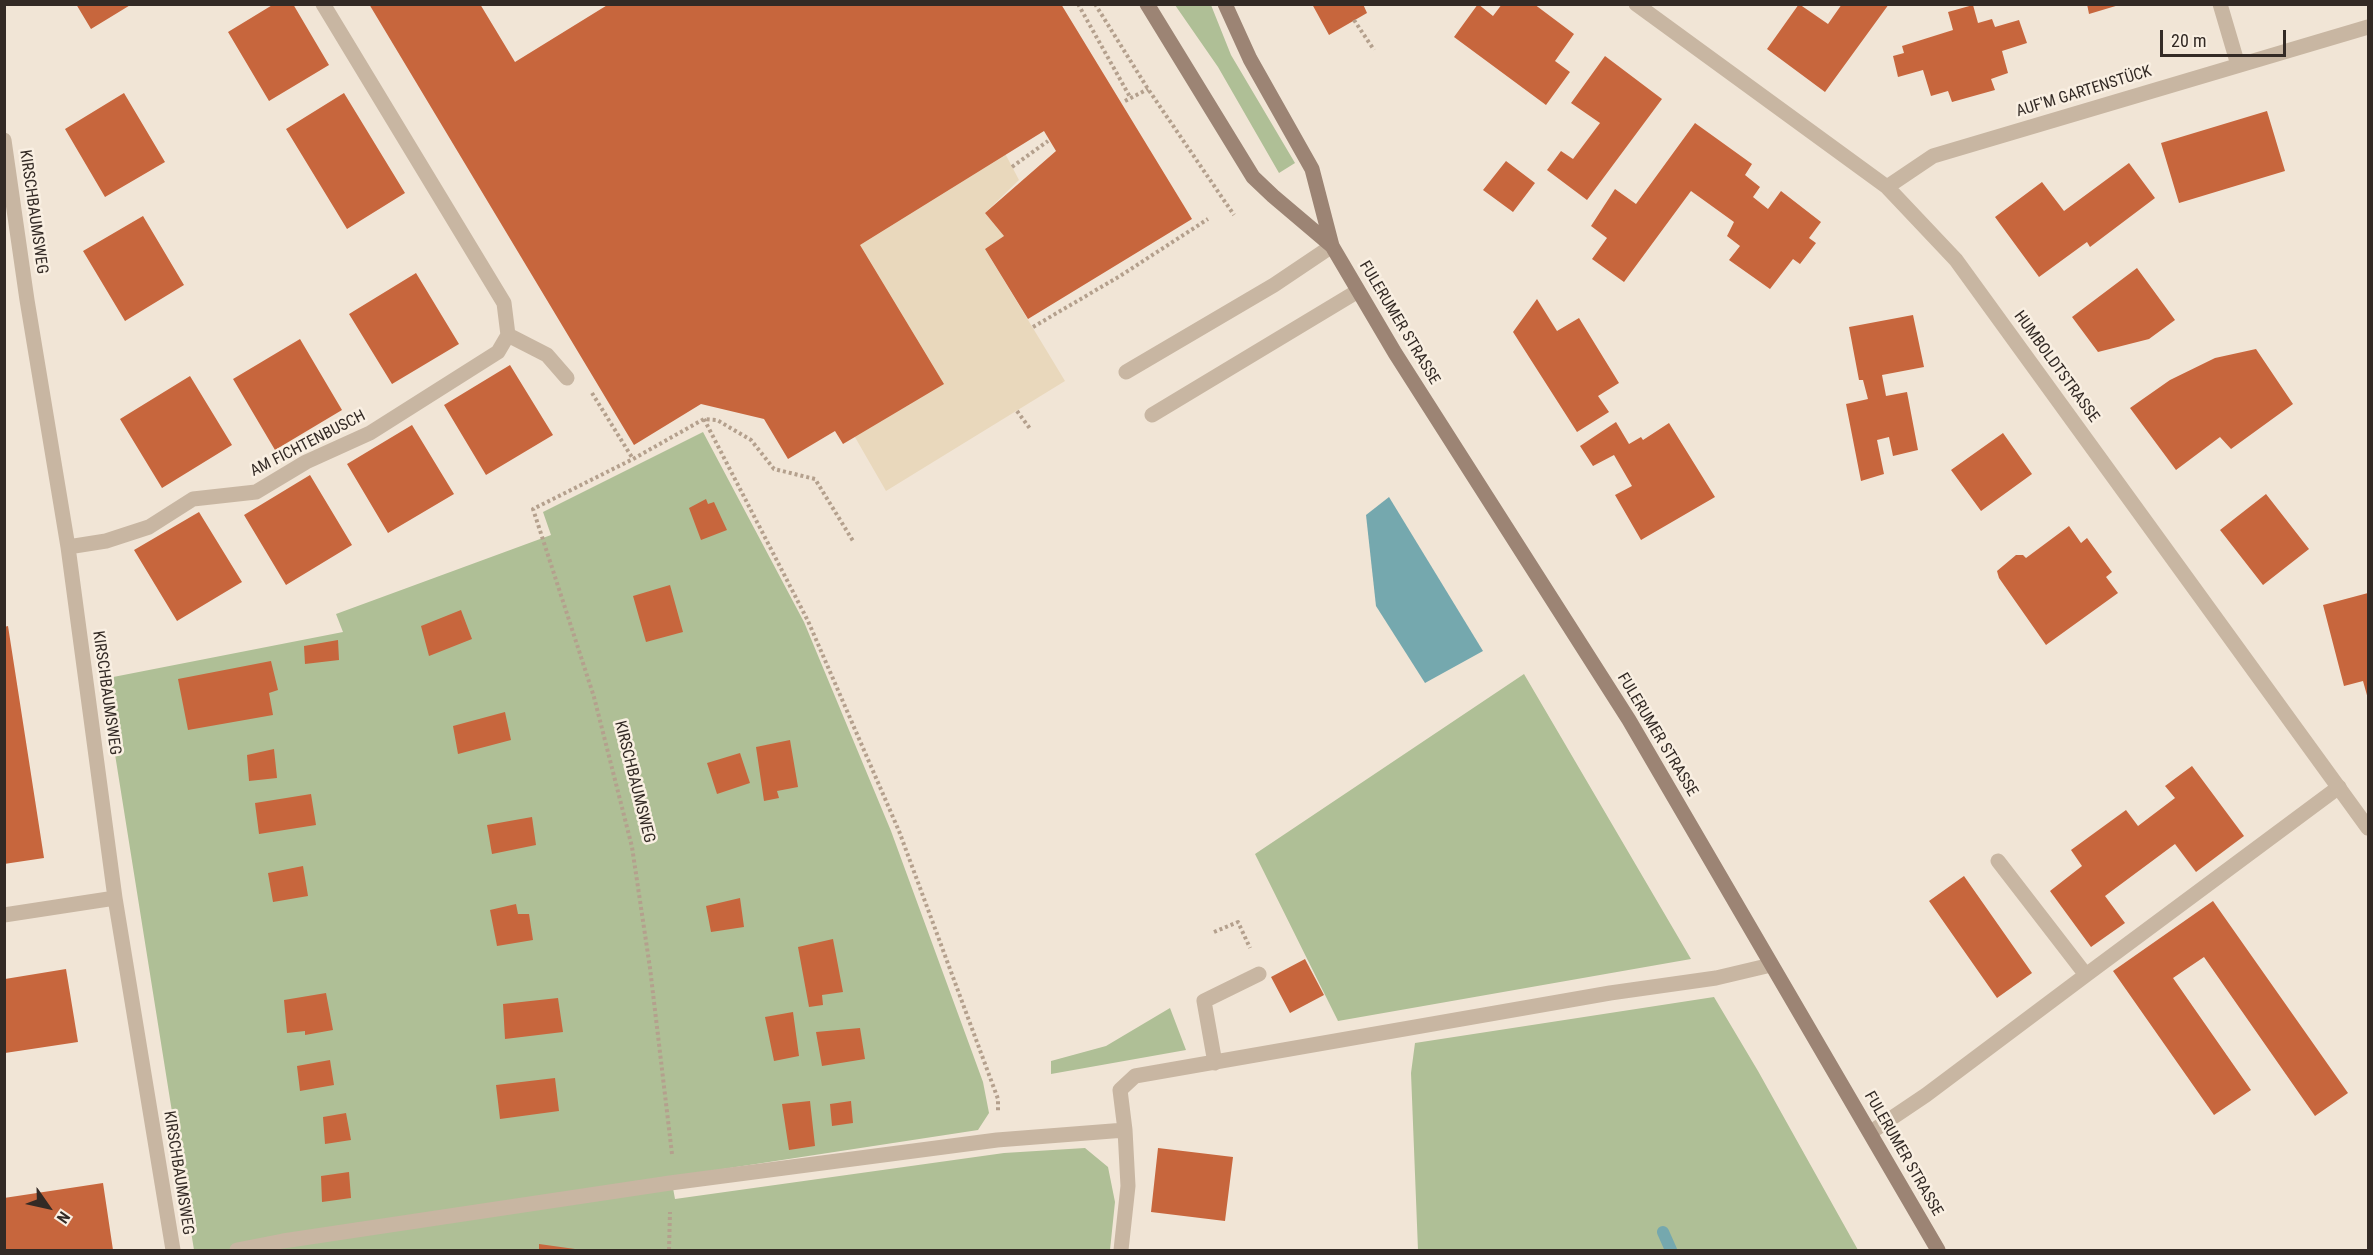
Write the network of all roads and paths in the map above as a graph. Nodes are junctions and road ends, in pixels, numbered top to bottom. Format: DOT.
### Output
graph roads {
  1 [pos="323,4"];
  2 [pos="1078,4"];
  3 [pos="1095,4"];
  4 [pos="1148,4"];
  5 [pos="1226,4"];
  6 [pos="1636,4"];
  7 [pos="2220,4"];
  8 [pos="1354,20"];
  9 [pos="2368,27"];
  10 [pos="1374,50"];
  11 [pos="2238,65"];
  12 [pos="1148,89"];
  13 [pos="1130,97"];
  14 [pos="1125,101"];
  15 [pos="4,140"];
  16 [pos="1048,141"];
  17 [pos="1012,167"];
  18 [pos="1887,187"];
  19 [pos="1234,215"];
  20 [pos="1208,219"];
  21 [pos="1332,246"];
  22 [pos="1358,291"];
  23 [pos="1033,327"];
  24 [pos="508,335"];
  25 [pos="1126,372"];
  26 [pos="567,378"];
  27 [pos="1017,411"];
  28 [pos="1152,415"];
  29 [pos="704,419"];
  30 [pos="1030,430"];
  31 [pos="633,459"];
  32 [pos="853,541"];
  33 [pos="68,547"];
  34 [pos="2339,787"];
  35 [pos="2368,828"];
  36 [pos="1998,861"];
  37 [pos="115,898"];
  38 [pos="4,915"];
  39 [pos="1214,932"];
  40 [pos="1248,942"];
  41 [pos="1771,965"];
  42 [pos="1260,974"];
  43 [pos="2086,975"];
  44 [pos="1215,1063"];
  45 [pos="1125,1130"];
  46 [pos="1871,1132"];
  47 [pos="997,1140"];
  48 [pos="670,1183"];
  49 [pos="173,1251"];
  50 [pos="237,1251"];
  51 [pos="669,1251"];
  52 [pos="1121,1251"];
  53 [pos="1938,1251"];
  1 -- 24 [label="street"];
  2 -- 13 [label="path"];
  3 -- 12 [label="path"];
  4 -- 21 [label="main road, FULERUMER STRASSE"];
  5 -- 21 [label="main road, FULERUMER STRASSE"];
  6 -- 18 [label="street, HUMBOLDTSTRASSE"];
  7 -- 11 [label="street"];
  8 -- 10 [label="path"];
  9 -- 11 [label="street, AUF'M GARTENSTÜCK"];
  11 -- 18 [label="street, AUF'M GARTENSTÜCK"];
  12 -- 13 [label="path"];
  12 -- 19 [label="path"];
  13 -- 14 [label="path"];
  15 -- 33 [label="street, KIRSCHBAUMSWEG"];
  16 -- 17 [label="path"];
  18 -- 34 [label="street, HUMBOLDTSTRASSE"];
  20 -- 23 [label="path"];
  21 -- 22 [label="main road, FULERUMER STRASSE"];
  21 -- 25 [label="street"];
  22 -- 28 [label="street"];
  22 -- 41 [label="main road, FULERUMER STRASSE"];
  24 -- 26 [label="street"];
  24 -- 33 [label="street, AM FICHTENBUSCH"];
  26 -- 31 [label="path"];
  27 -- 30 [label="path"];
  29 -- 31 [label="path"];
  29 -- 32 [label="path"];
  29 -- 47 [label="path"];
  31 -- 48 [label="path, KIRSCHBAUMSWEG"];
  33 -- 37 [label="street, KIRSCHBAUMSWEG"];
  34 -- 35 [label="street, HUMBOLDTSTRASSE"];
  34 -- 43 [label="street"];
  36 -- 43 [label="street"];
  37 -- 38 [label="street"];
  37 -- 49 [label="street, KIRSCHBAUMSWEG"];
  39 -- 40 [label="path"];
  41 -- 44 [label="street"];
  41 -- 46 [label="main road, FULERUMER STRASSE"];
  42 -- 44 [label="street"];
  43 -- 46 [label="street"];
  44 -- 45 [label="street"];
  45 -- 47 [label="street"];
  45 -- 52 [label="street"];
  46 -- 53 [label="main road, FULERUMER STRASSE"];
  47 -- 48 [label="street"];
  48 -- 50 [label="street"];
  48 -- 51 [label="path, KIRSCHBAUMSWEG"];
}
